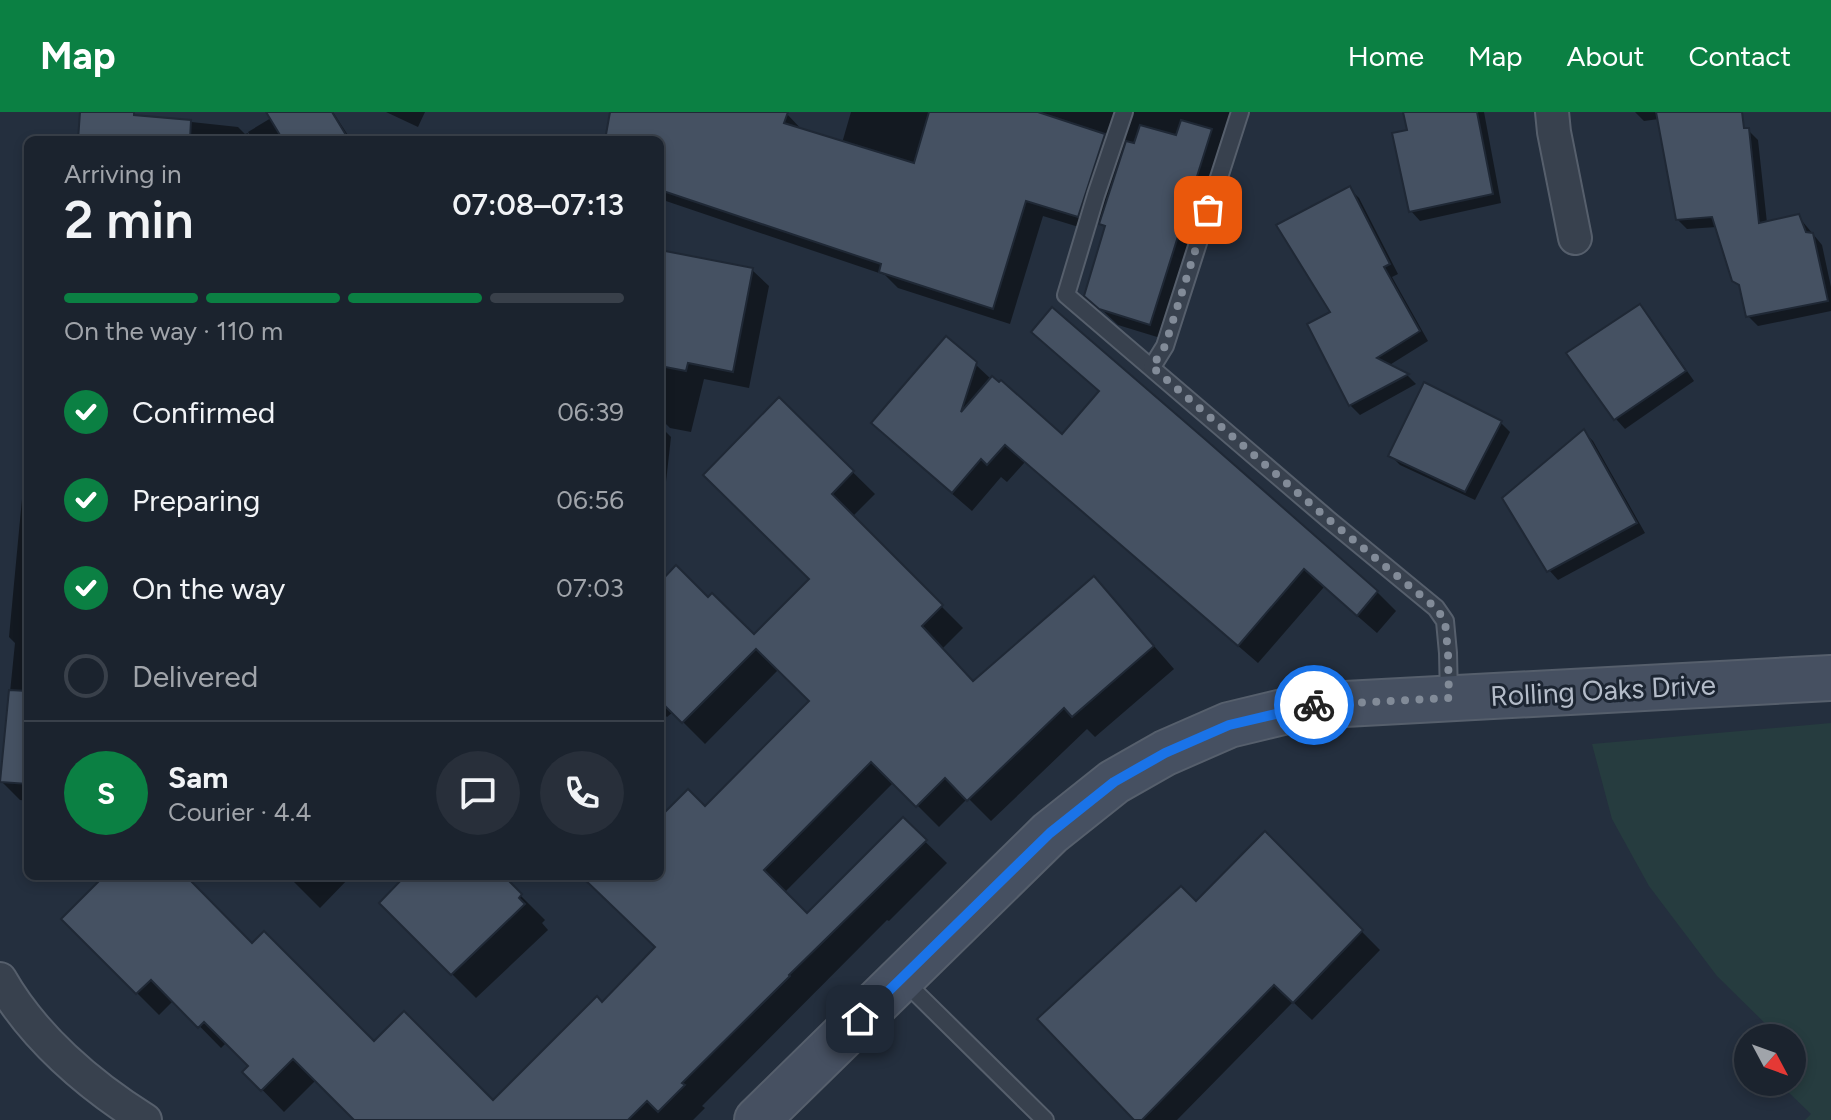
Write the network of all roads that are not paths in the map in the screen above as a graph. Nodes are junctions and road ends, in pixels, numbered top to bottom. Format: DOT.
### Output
graph roads {
  1 [pos="1124,112"];
  2 [pos="1240,112"];
  3 [pos="1552,112"];
  4 [pos="1575,238"];
  5 [pos="1152,367"];
  6 [pos="1831,678"];
  7 [pos="1449,698"];
  8 [pos="901,978"];
  9 [pos="0,979"];
  10 [pos="145,1120"];
  11 [pos="757,1120"];
  12 [pos="1045,1120"];
  1 -- 5 [label="lane"];
  2 -- 5 [label="lane"];
  3 -- 4 [label="street"];
  5 -- 7 [label="lane"];
  6 -- 7 [label="street, Rolling Oaks Drive"];
  7 -- 8 [label="street, Rolling Oaks Drive"];
  8 -- 11 [label="street, Rolling Oaks Drive"];
  8 -- 12 [label="lane"];
  9 -- 10 [label="street"];
}
